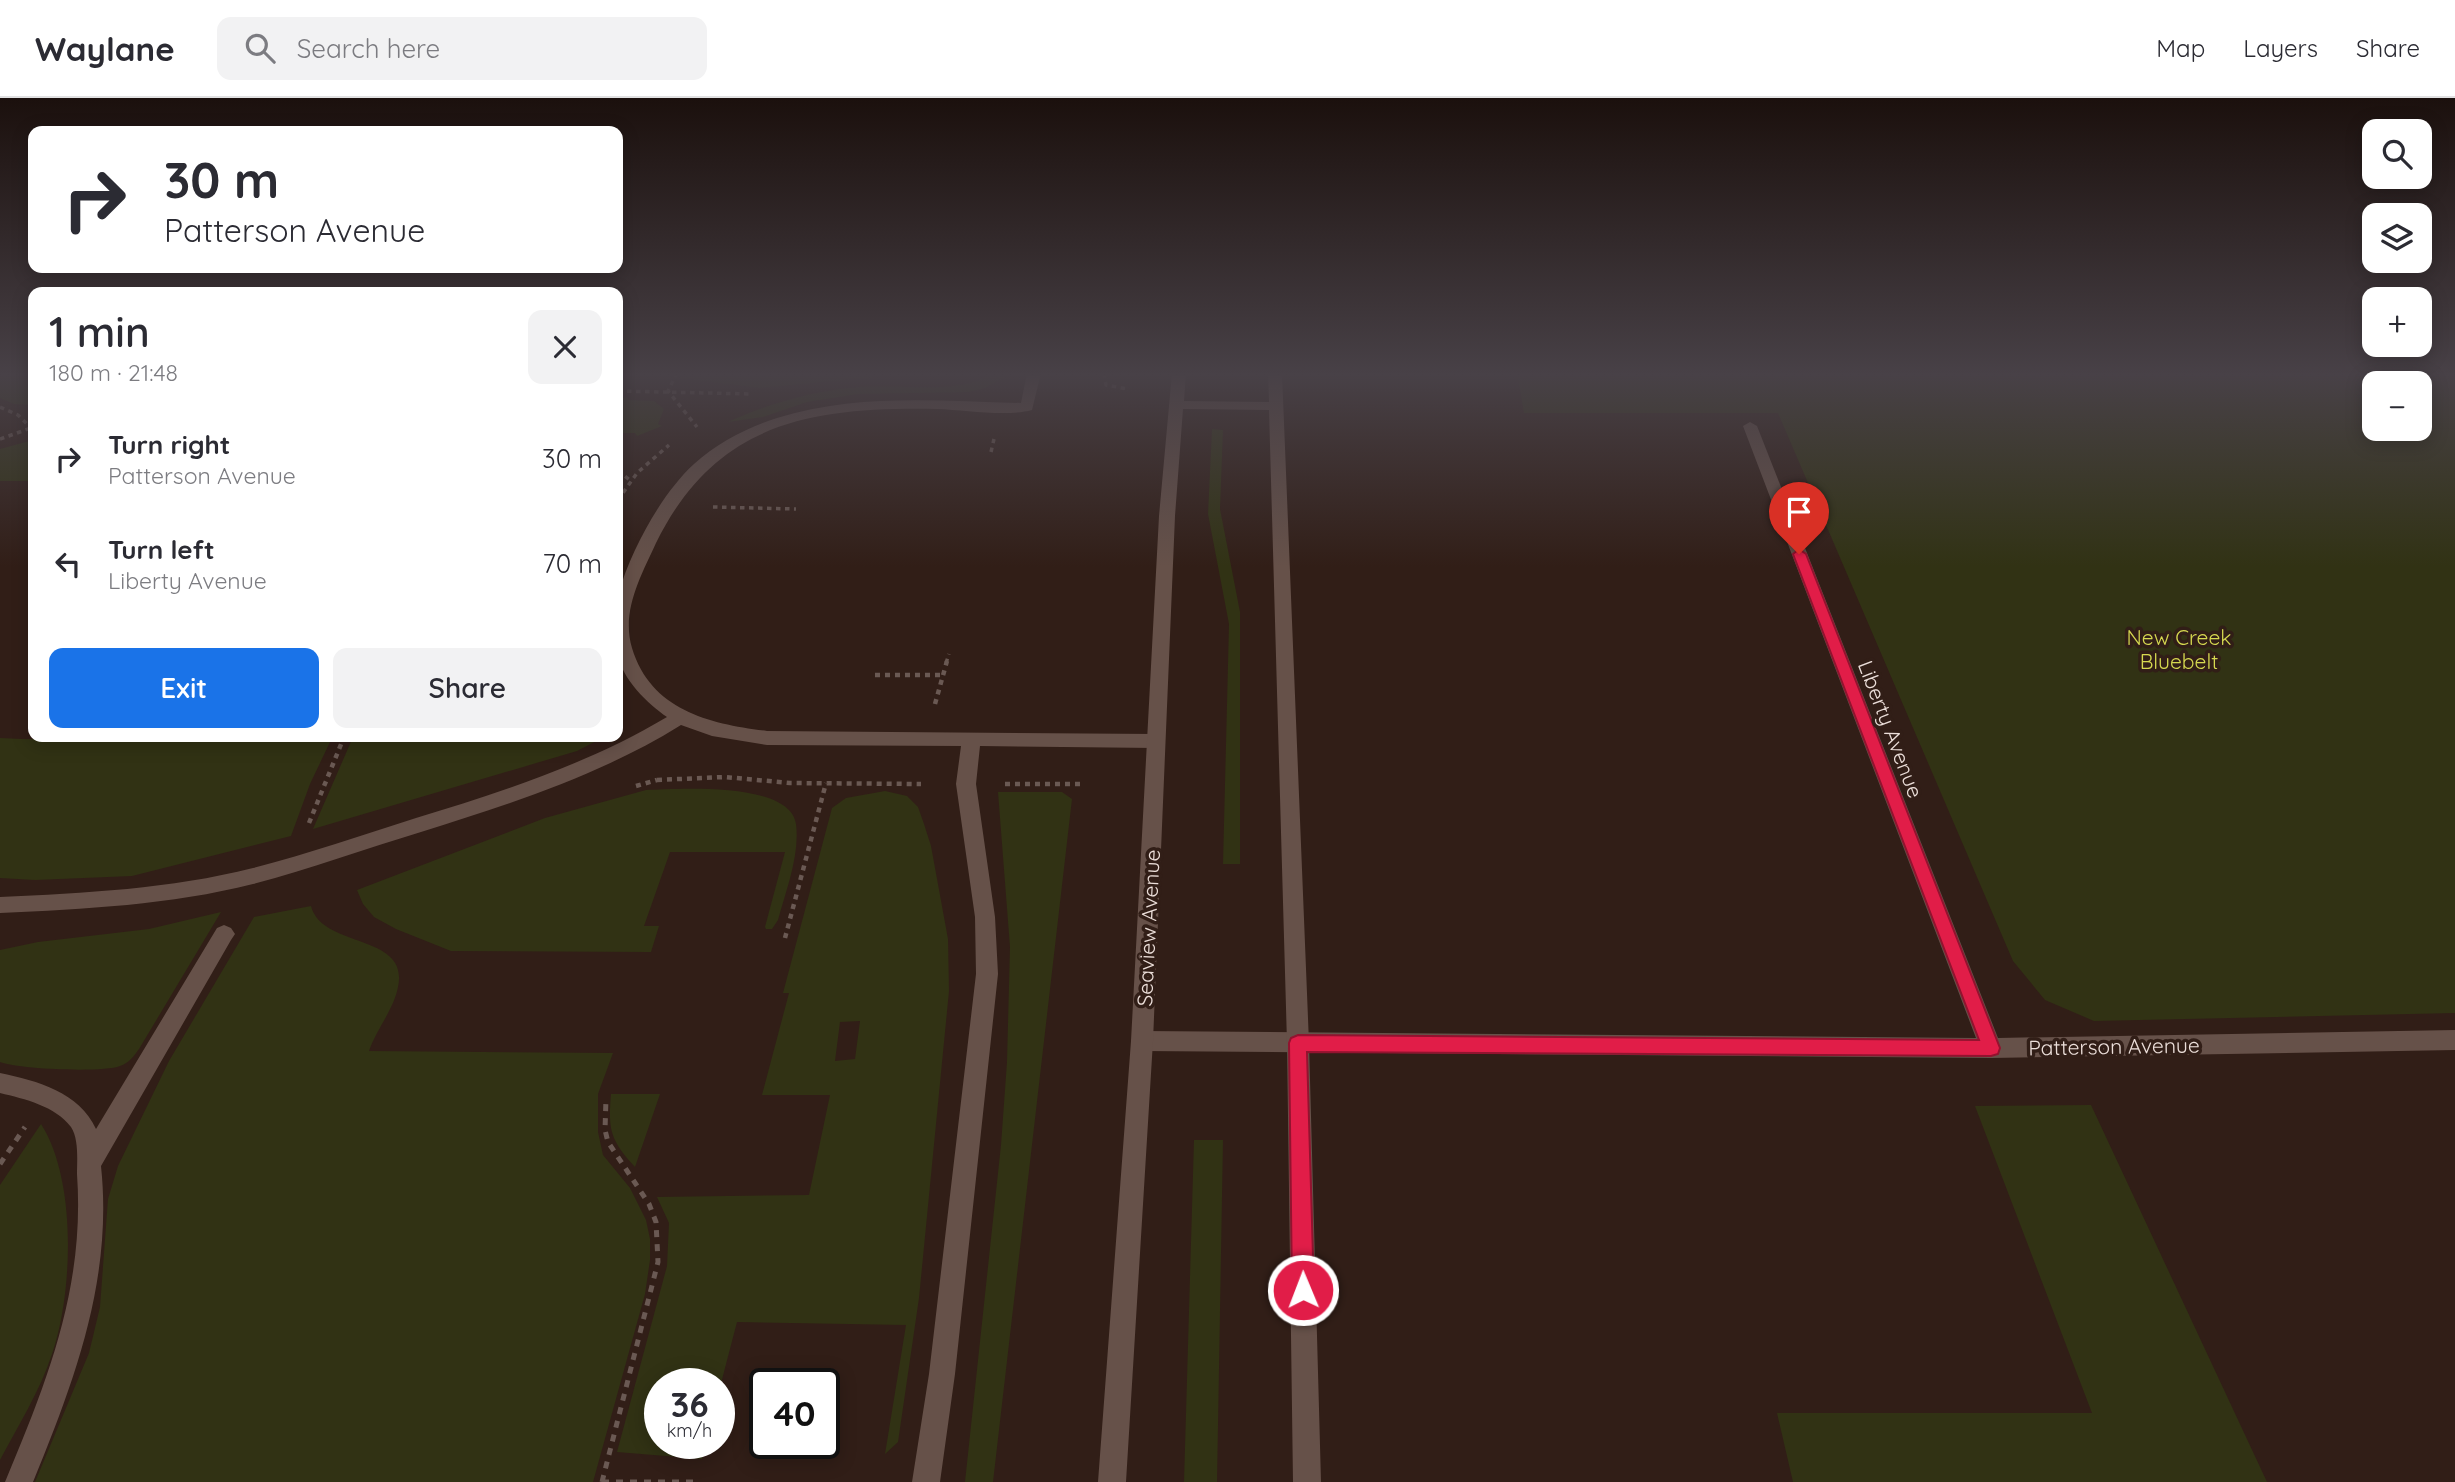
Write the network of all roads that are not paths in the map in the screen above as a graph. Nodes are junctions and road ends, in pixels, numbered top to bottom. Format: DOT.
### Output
graph roads {
  1 [pos="744,438"];
  2 [pos="1173,438"];
  3 [pos="1277,438"];
  4 [pos="1754,438"];
  5 [pos="623,607"];
  6 [pos="623,647"];
  7 [pos="682,716"];
  8 [pos="971,740"];
  9 [pos="1156,741"];
  10 [pos="0,905"];
  11 [pos="224,934"];
  12 [pos="2455,1040"];
  13 [pos="1142,1041"];
  14 [pos="1298,1043"];
  15 [pos="1991,1048"];
  16 [pos="0,1083"];
  17 [pos="88,1165"];
  18 [pos="19,1482"];
  19 [pos="926,1482"];
  20 [pos="1112,1482"];
  21 [pos="1307,1482"];
  1 -- 5 [label="street"];
  2 -- 9 [label="street, Seaview Avenue"];
  3 -- 14 [label="street"];
  4 -- 15 [label="street, Liberty Avenue"];
  6 -- 7 [label="street"];
  7 -- 8 [label="street"];
  7 -- 10 [label="street"];
  8 -- 9 [label="street"];
  8 -- 19 [label="street"];
  9 -- 13 [label="street, Seaview Avenue"];
  11 -- 17 [label="street"];
  12 -- 15 [label="street, Patterson Avenue"];
  13 -- 14 [label="street, Patterson Avenue"];
  13 -- 20 [label="street, Seaview Avenue"];
  14 -- 15 [label="street, Patterson Avenue"];
  14 -- 21 [label="street"];
  16 -- 17 [label="street"];
  17 -- 18 [label="street"];
}
